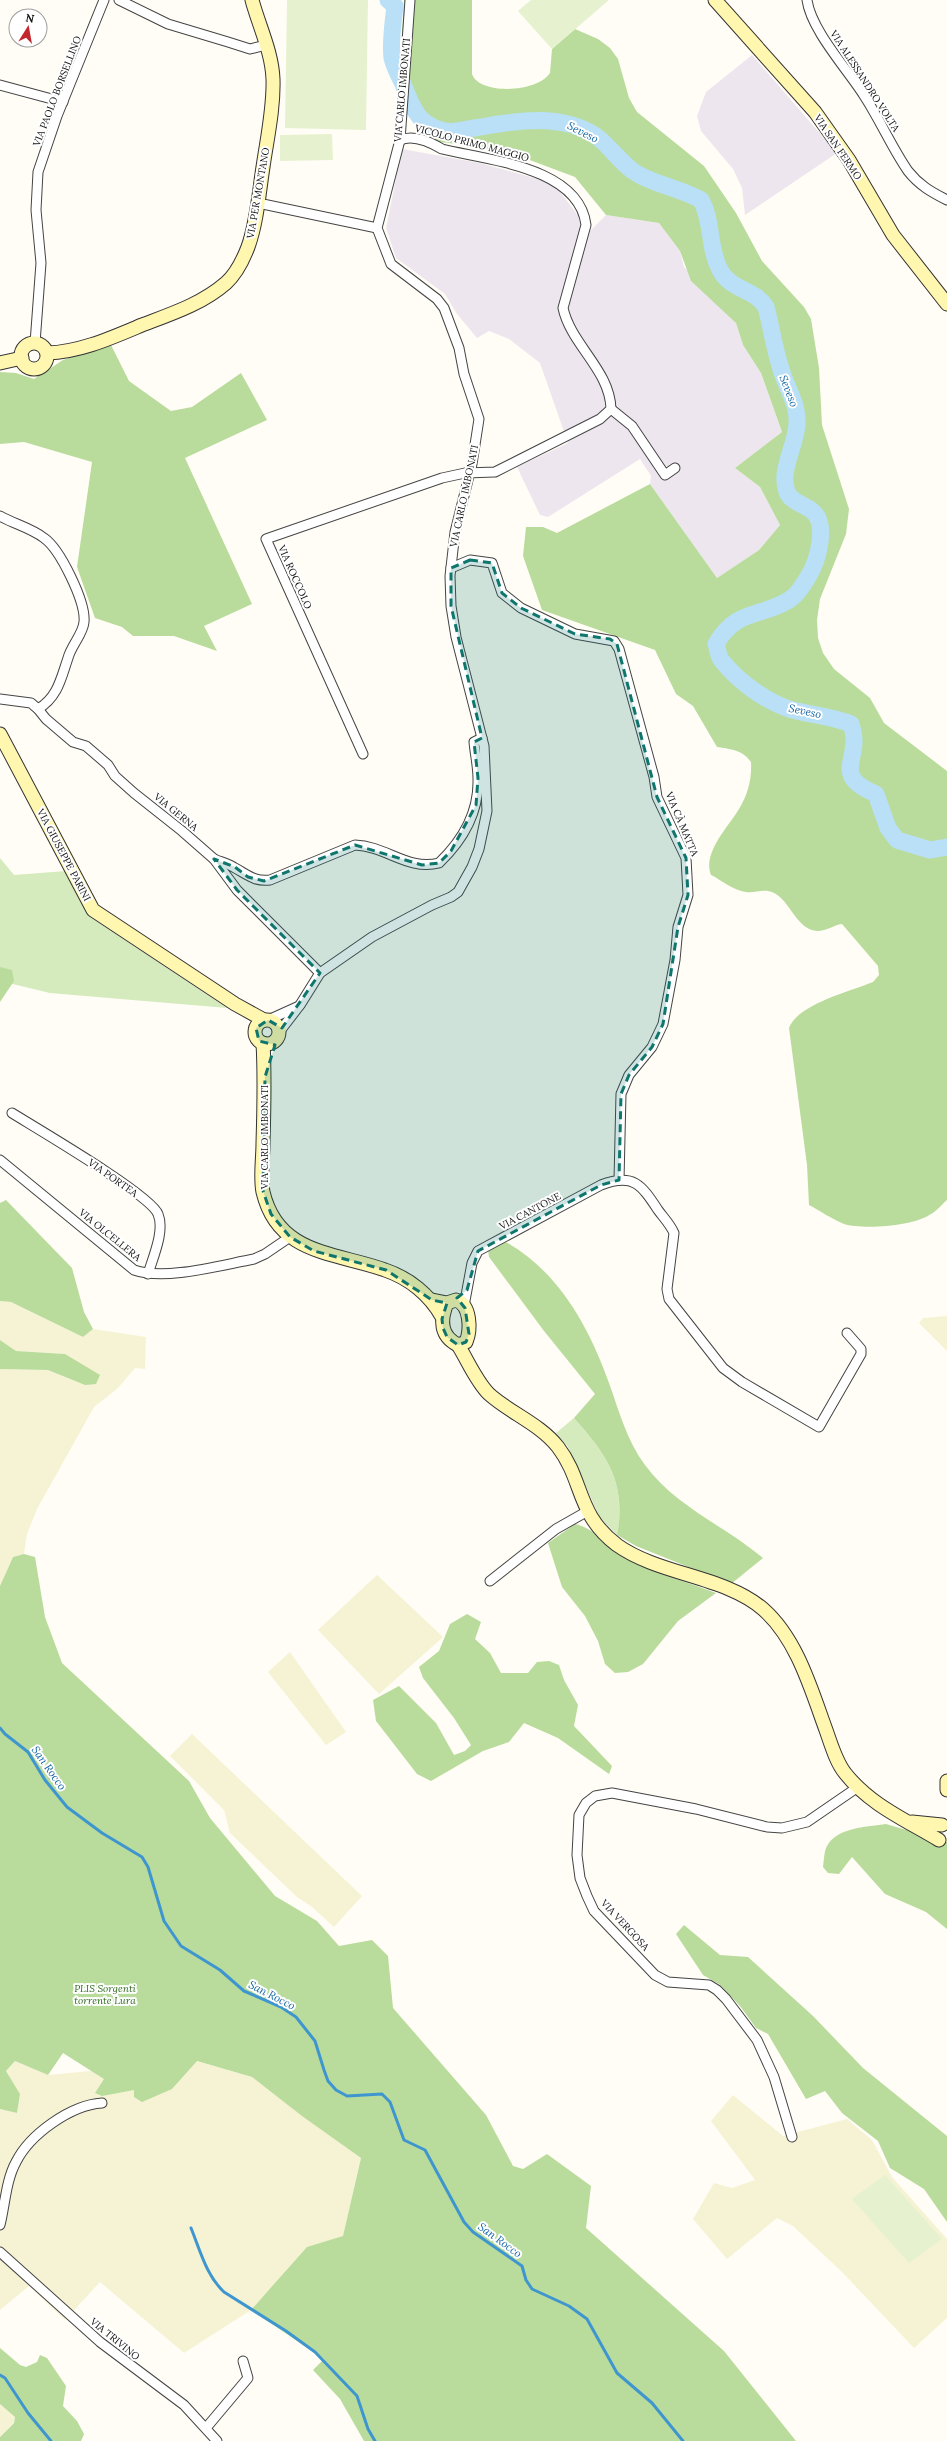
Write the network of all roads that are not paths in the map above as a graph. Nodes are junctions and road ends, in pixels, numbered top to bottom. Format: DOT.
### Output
graph roads {
  1 [pos="104,0"];
  2 [pos="119,0"];
  3 [pos="252,0"];
  4 [pos="410,0"];
  5 [pos="715,0"];
  6 [pos="807,0"];
  7 [pos="266,45"];
  8 [pos="0,84"];
  9 [pos="63,102"];
  10 [pos="400,140"];
  11 [pos="947,200"];
  12 [pos="258,202"];
  13 [pos="377,228"];
  14 [pos="947,304"];
  15 [pos="35,343"];
  16 [pos="47,353"];
  17 [pos="22,358"];
  18 [pos="0,363"];
  19 [pos="611,409"];
  20 [pos="675,468"];
  21 [pos="470,474"];
  22 [pos="0,516"];
  23 [pos="451,568"];
  24 [pos="0,699"];
  25 [pos="38,708"];
  26 [pos="0,734"];
  27 [pos="482,738"];
  28 [pos="363,754"];
  29 [pos="214,859"];
  30 [pos="320,973"];
  31 [pos="235,1004"];
  32 [pos="300,1005"];
  33 [pos="266,1020"];
  34 [pos="255,1032"];
  35 [pos="278,1036"];
  36 [pos="262,1044"];
  37 [pos="265,1077"];
  38 [pos="12,1113"];
  39 [pos="0,1160"];
  40 [pos="619,1180"];
  41 [pos="290,1236"];
  42 [pos="148,1274"];
  43 [pos="432,1300"];
  44 [pos="456,1303"];
  45 [pos="442,1317"];
  46 [pos="847,1333"];
  47 [pos="468,1336"];
  48 [pos="458,1345"];
  49 [pos="472,1367"];
  50 [pos="586,1512"];
  51 [pos="490,1581"];
  52 [pos="947,1781"];
  53 [pos="858,1787"];
  54 [pos="947,1790"];
  55 [pos="909,1822"];
  56 [pos="946,1822"];
  57 [pos="943,1843"];
  58 [pos="102,2103"];
  59 [pos="792,2137"];
  60 [pos="0,2225"];
  61 [pos="0,2252"];
  62 [pos="244,2361"];
  63 [pos="206,2428"];
  64 [pos="217,2441"];
  1 -- 9 [label="street, VIA PAOLO BORSELLINO"];
  2 -- 7 [label="street"];
  3 -- 7 [label="street, VIA PER MONTANO"];
  4 -- 10 [label="street, VIA CARLO IMBONATI"];
  5 -- 14 [label="street, VIA SAN FERMO"];
  6 -- 11 [label="street, VIA ALESSANDRO VOLTA"];
  7 -- 12 [label="street, VIA PER MONTANO"];
  8 -- 9 [label="street"];
  9 -- 15 [label="street, VIA PAOLO BORSELLINO"];
  10 -- 13 [label="street, VIA CARLO IMBONATI"];
  10 -- 19 [label="street, VICOLO PRIMO MAGGIO"];
  12 -- 13 [label="street"];
  12 -- 16 [label="street, VIA PER MONTANO"];
  13 -- 21 [label="street, VIA CARLO IMBONATI"];
  15 -- 16 [label="street"];
  15 -- 17 [label="street"];
  16 -- 17 [label="street"];
  17 -- 18 [label="street"];
  19 -- 20 [label="street"];
  19 -- 21 [label="street"];
  21 -- 23 [label="street, VIA CARLO IMBONATI"];
  21 -- 28 [label="street, VIA ROCCOLO"];
  22 -- 25 [label="street"];
  23 -- 27 [label="street, VIA CARLO IMBONATI"];
  23 -- 40 [label="street, VIA CÀ MATTA"];
  24 -- 25 [label="street, VIA GERNA"];
  25 -- 29 [label="street, VIA GERNA"];
  26 -- 31 [label="street, VIA GIUSEPPE PARINI"];
  27 -- 29 [label="street"];
  27 -- 30 [label="street, VIA CARLO IMBONATI"];
  29 -- 30 [label="street, VIA GERNA"];
  30 -- 32 [label="street, VIA CARLO IMBONATI"];
  31 -- 33 [label="street, VIA GIUSEPPE PARINI"];
  31 -- 34 [label="street, VIA GIUSEPPE PARINI"];
  32 -- 33 [label="street"];
  32 -- 35 [label="street, VIA CARLO IMBONATI"];
  33 -- 34 [label="street"];
  33 -- 35 [label="street"];
  34 -- 36 [label="street"];
  35 -- 36 [label="street"];
  35 -- 37 [label="street"];
  36 -- 37 [label="street"];
  37 -- 41 [label="street, VIA CARLO IMBONATI"];
  38 -- 42 [label="street, VIA PORTEA"];
  39 -- 42 [label="street, VIA OLCELLERA"];
  40 -- 44 [label="street, VIA CANTONE"];
  40 -- 46 [label="street, VIA CANTONE"];
  41 -- 42 [label="street, VIA OLCELLERA"];
  41 -- 43 [label="street, VIA CARLO IMBONATI"];
  43 -- 44 [label="street"];
  43 -- 45 [label="street"];
  44 -- 45 [label="street"];
  44 -- 47 [label="street"];
  45 -- 48 [label="street"];
  47 -- 48 [label="street"];
  47 -- 49 [label="street"];
  48 -- 49 [label="street"];
  49 -- 50 [label="street"];
  50 -- 51 [label="street"];
  50 -- 53 [label="street"];
  52 -- 54 [label="street"];
  53 -- 55 [label="street"];
  53 -- 59 [label="street, VIA VERGOSA"];
  55 -- 56 [label="street"];
  55 -- 57 [label="street"];
  56 -- 57 [label="street"];
  58 -- 60 [label="street"];
  61 -- 63 [label="street, VIA TRIVINO"];
  62 -- 63 [label="street"];
  63 -- 64 [label="street, VIA TRIVINO"];
}
